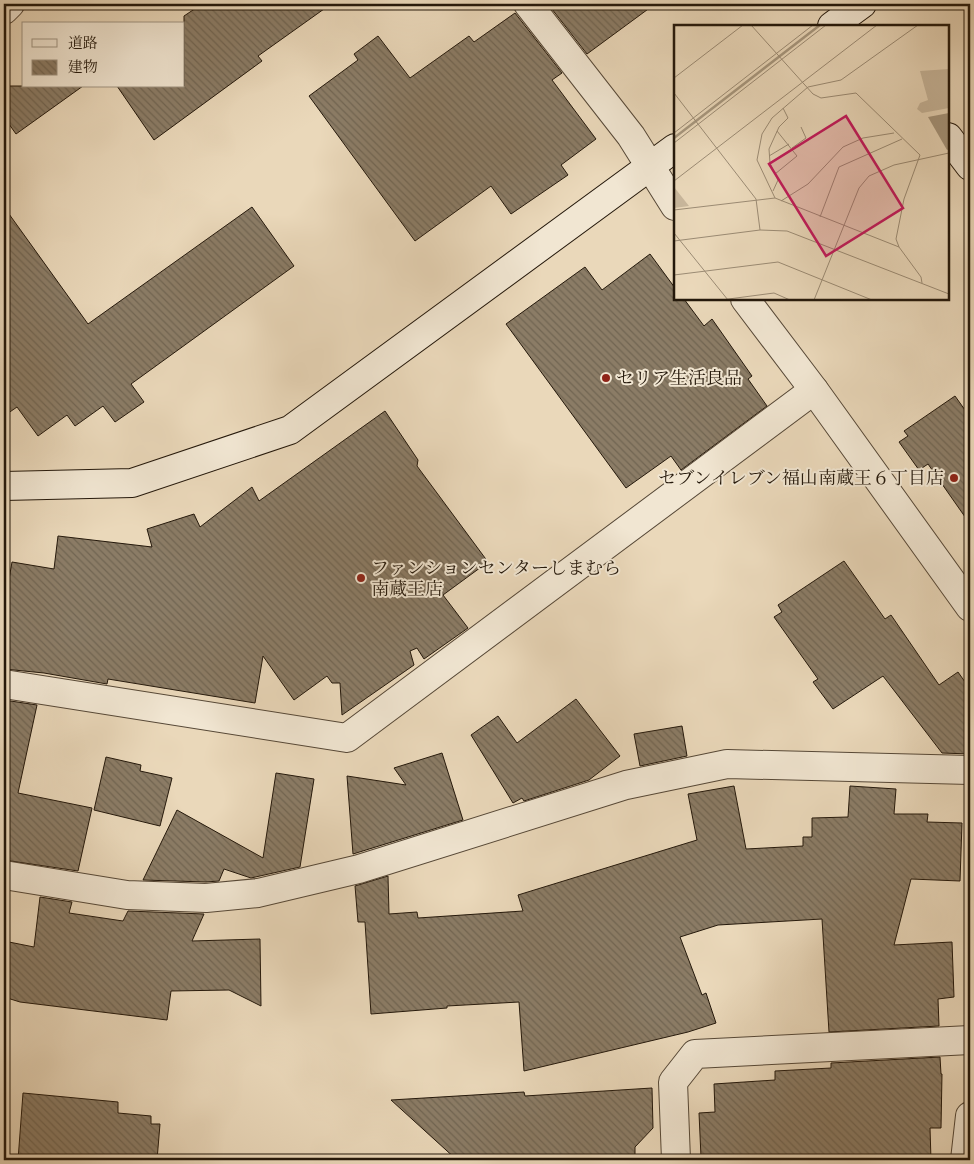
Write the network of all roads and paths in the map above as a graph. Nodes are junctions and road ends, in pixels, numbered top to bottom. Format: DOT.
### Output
graph roads {
  1 [pos="10,4"];
  2 [pos="528,4"];
  3 [pos="4,10"];
  4 [pos="949,138"];
  5 [pos="674,149"];
  6 [pos="970,166"];
  7 [pos="650,168"];
  8 [pos="674,204"];
  9 [pos="747,300"];
  10 [pos="814,390"];
  11 [pos="4,486"];
  12 [pos="970,607"];
  13 [pos="4,684"];
  14 [pos="970,770"];
  15 [pos="4,875"];
  16 [pos="970,1040"];
  17 [pos="970,1116"];
  18 [pos="676,1160"];
  19 [pos="965,1160"];
  1 -- 3 [label="street"];
  2 -- 7 [label="street"];
  4 -- 6 [label="street"];
  5 -- 7 [label="street"];
  7 -- 8 [label="street"];
  7 -- 11 [label="street"];
  9 -- 10 [label="street"];
  10 -- 12 [label="street"];
  10 -- 13 [label="street"];
  14 -- 15 [label="street"];
  16 -- 18 [label="street"];
  17 -- 19 [label="street"];
}
